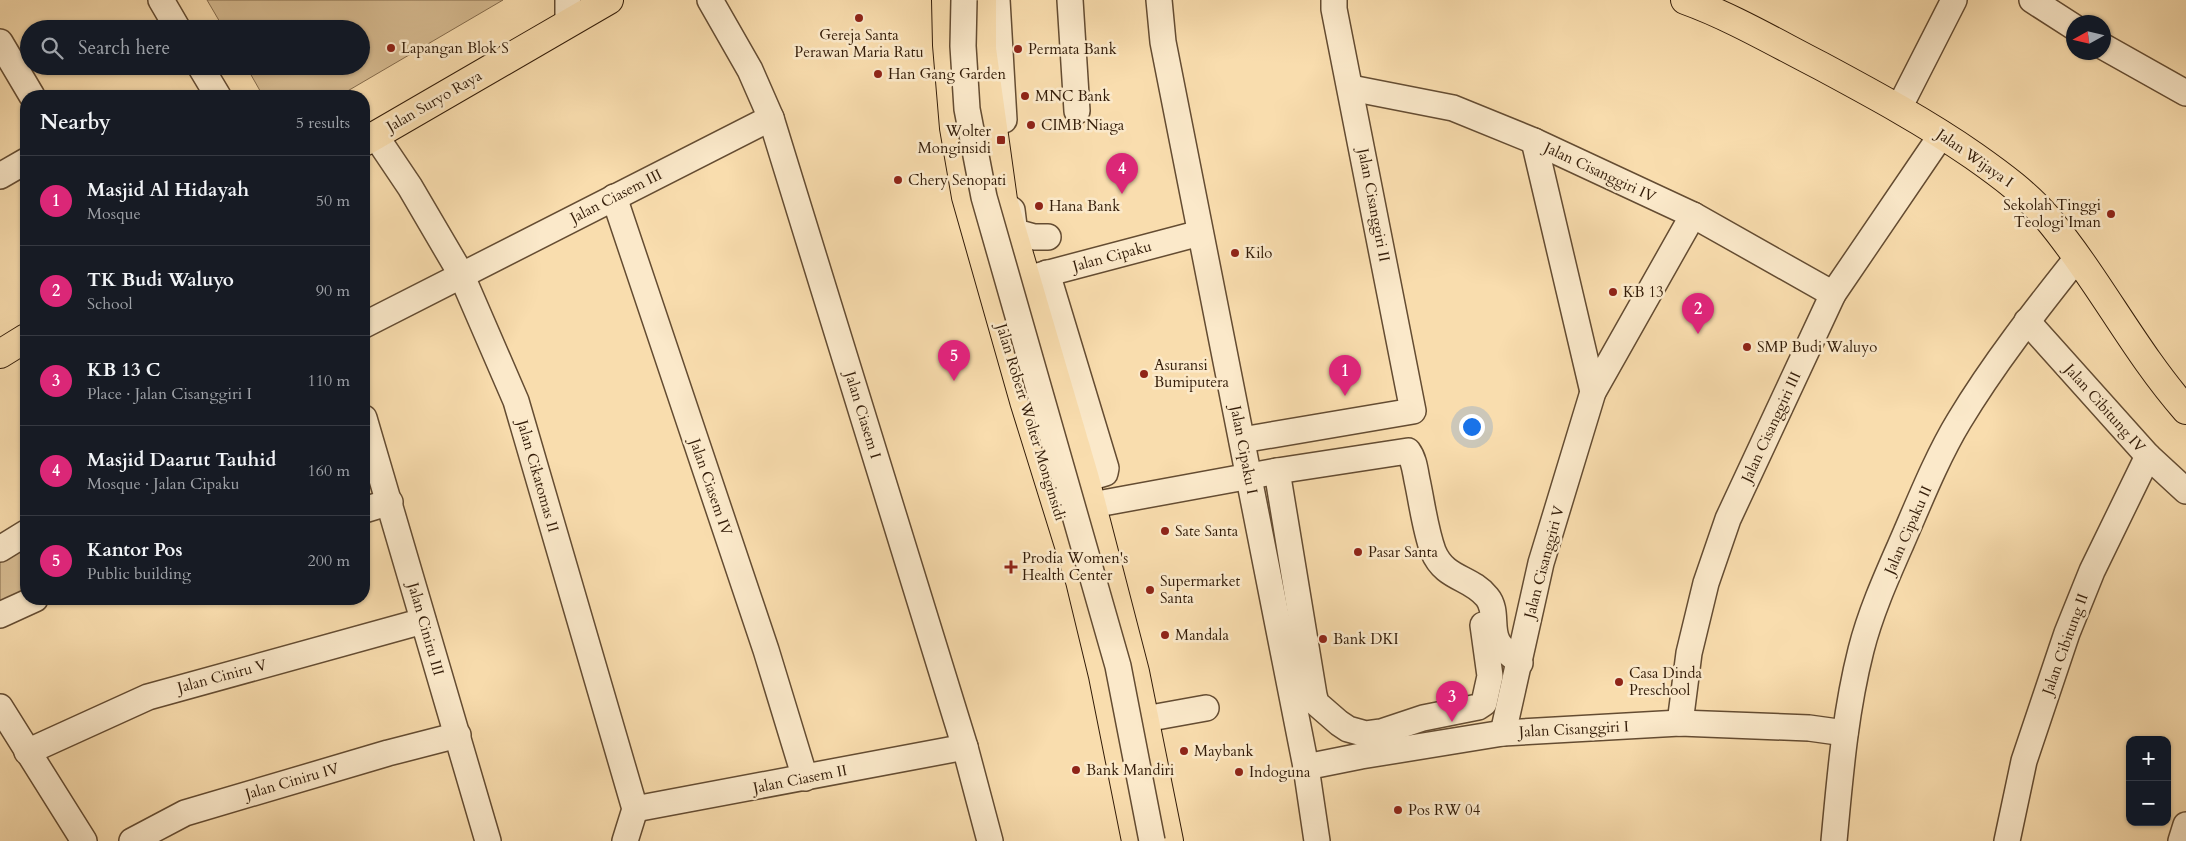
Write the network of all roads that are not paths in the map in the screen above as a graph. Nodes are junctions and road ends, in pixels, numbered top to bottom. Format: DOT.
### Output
graph roads {
  1 [pos="160,0"];
  2 [pos="609,0"];
  3 [pos="710,0"];
  4 [pos="946,0"];
  5 [pos="964,0"];
  6 [pos="982,0"];
  7 [pos="997,0"];
  8 [pos="1070,0"];
  9 [pos="1159,0"];
  10 [pos="1334,0"];
  11 [pos="1684,0"];
  12 [pos="1954,0"];
  13 [pos="2032,0"];
  14 [pos="568,12"];
  15 [pos="172,20"];
  16 [pos="2066,23"];
  17 [pos="0,42"];
  18 [pos="947,45"];
  19 [pos="2111,51"];
  20 [pos="205,75"];
  21 [pos="994,84"];
  22 [pos="1351,88"];
  23 [pos="28,90"];
  24 [pos="214,90"];
  25 [pos="2186,93"];
  26 [pos="1899,108"];
  27 [pos="1077,110"];
  28 [pos="771,118"];
  29 [pos="991,118"];
  30 [pos="1942,134"];
  31 [pos="370,137"];
  32 [pos="370,139"];
  33 [pos="1534,141"];
  34 [pos="20,164"];
  35 [pos="0,176"];
  36 [pos="614,197"];
  37 [pos="1003,200"];
  38 [pos="1693,215"];
  39 [pos="1200,234"];
  40 [pos="1048,237"];
  41 [pos="2077,258"];
  42 [pos="987,272"];
  43 [pos="462,274"];
  44 [pos="1036,277"];
  45 [pos="1833,294"];
  46 [pos="2027,321"];
  47 [pos="370,322"];
  48 [pos="20,342"];
  49 [pos="0,354"];
  50 [pos="1594,392"];
  51 [pos="1024,401"];
  52 [pos="2186,409"];
  53 [pos="370,437"];
  54 [pos="1242,440"];
  55 [pos="2148,456"];
  56 [pos="1277,471"];
  57 [pos="1249,476"];
  58 [pos="2186,491"];
  59 [pos="1088,492"];
  60 [pos="390,502"];
  61 [pos="370,508"];
  62 [pos="20,537"];
  63 [pos="0,549"];
  64 [pos="1080,581"];
  65 [pos="1477,588"];
  66 [pos="22,605"];
  67 [pos="0,615"];
  68 [pos="423,621"];
  69 [pos="1520,663"];
  70 [pos="1206,708"];
  71 [pos="1145,719"];
  72 [pos="4,721"];
  73 [pos="1680,723"];
  74 [pos="1503,733"];
  75 [pos="1844,733"];
  76 [pos="458,735"];
  77 [pos="1354,744"];
  78 [pos="965,747"];
  79 [pos="27,752"];
  80 [pos="1153,760"];
  81 [pos="1122,766"];
  82 [pos="1306,767"];
  83 [pos="805,778"];
  84 [pos="1141,786"];
  85 [pos="1162,808"];
  86 [pos="635,809"];
  87 [pos="1131,813"];
  88 [pos="2186,825"];
  89 [pos="84,841"];
  90 [pos="132,841"];
  91 [pos="488,841"];
  92 [pos="626,841"];
  93 [pos="990,841"];
  94 [pos="1136,841"];
  95 [pos="1152,841"];
  96 [pos="1169,841"];
  97 [pos="1317,841"];
  98 [pos="1834,841"];
  99 [pos="2007,841"];
  100 [pos="2181,841"];
  1 -- 15 [label="street"];
  2 -- 14 [label="main road, Jalan Suryo Raya"];
  3 -- 28 [label="street, Jalan Ciasem I"];
  4 -- 18 [label="main road, Jalan Robert Wolter Monginsidi"];
  5 -- 95 [label="street, bridge"];
  6 -- 21 [label="main road"];
  7 -- 21 [label="street"];
  8 -- 27 [label="street"];
  9 -- 39 [label="street, Jalan Cipaku I"];
  10 -- 22 [label="street, Jalan Cisanggiri II"];
  11 -- 26 [label="main road, Jalan Wijaya I"];
  12 -- 26 [label="street"];
  13 -- 16 [label="street"];
  14 -- 31 [label="main road, Jalan Suryo Raya"];
  17 -- 23 [label="street"];
  18 -- 29 [label="main road"];
  18 -- 42 [label="main road, Jalan Robert Wolter Monginsidi"];
  19 -- 25 [label="street"];
  20 -- 24 [label="street"];
  21 -- 29 [label="main road"];
  21 -- 40 [label="street"];
  22 -- 33 [label="street, Jalan Cisanggiri IV"];
  22 -- 54 [label="street, Jalan Cisanggiri II"];
  26 -- 30 [label="main road, Jalan Wijaya I"];
  28 -- 36 [label="street, Jalan Ciasem III"];
  28 -- 78 [label="street, Jalan Ciasem I"];
  29 -- 37 [label="main road"];
  30 -- 41 [label="main road, Jalan Wijaya I"];
  30 -- 45 [label="street, Jalan Cisanggiri III"];
  32 -- 43 [label="street, Jalan Cikatomas II"];
  33 -- 38 [label="street, Jalan Cisanggiri IV"];
  33 -- 50 [label="street"];
  34 -- 35 [label="street"];
  36 -- 43 [label="street, Jalan Ciasem III"];
  36 -- 83 [label="street, Jalan Ciasem IV"];
  37 -- 42 [label="main road"];
  37 -- 44 [label="main road"];
  38 -- 45 [label="street, Jalan Cisanggiri IV"];
  38 -- 50 [label="street, Jalan Cisanggiri V"];
  39 -- 44 [label="street, Jalan Cipaku"];
  39 -- 54 [label="street, Jalan Cipaku I"];
  41 -- 46 [label="street, Jalan Cipaku II"];
  41 -- 52 [label="main road, Jalan Wijaya I"];
  42 -- 51 [label="main road, Jalan Robert Wolter Monginsidi"];
  43 -- 47 [label="street, Jalan Ciasem III"];
  43 -- 86 [label="street, Jalan Cikatomas II"];
  44 -- 59 [label="main road"];
  45 -- 73 [label="street, Jalan Cisanggiri III"];
  46 -- 55 [label="street, Jalan Cibitung IV"];
  46 -- 75 [label="street, Jalan Cipaku II"];
  48 -- 49 [label="main road"];
  50 -- 69 [label="street, Jalan Cisanggiri V"];
  51 -- 59 [label="main road"];
  51 -- 64 [label="main road, Jalan Robert Wolter Monginsidi"];
  53 -- 60 [label="street, Jalan Ciniru III"];
  54 -- 57 [label="street, Jalan Cipaku I"];
  55 -- 58 [label="street, Jalan Cibitung IV"];
  55 -- 99 [label="street, Jalan Cibitung II"];
  56 -- 57 [label="street"];
  56 -- 65 [label="street"];
  56 -- 77 [label="street"];
  57 -- 59 [label="street"];
  57 -- 82 [label="street, Jalan Cipaku I"];
  59 -- 64 [label="main road"];
  59 -- 71 [label="main road"];
  60 -- 61 [label="street"];
  60 -- 68 [label="street, Jalan Ciniru III"];
  62 -- 63 [label="street"];
  64 -- 81 [label="main road, Jalan Robert Wolter Monginsidi"];
  65 -- 69 [label="street"];
  65 -- 77 [label="street"];
  66 -- 67 [label="street"];
  68 -- 76 [label="street, Jalan Ciniru III"];
  68 -- 79 [label="street, Jalan Ciniru V"];
  69 -- 74 [label="street, Jalan Cisanggiri V"];
  70 -- 71 [label="street"];
  71 -- 80 [label="main road"];
  72 -- 79 [label="street"];
  73 -- 74 [label="street, Jalan Cisanggiri I"];
  73 -- 75 [label="street, Jalan Cisanggiri I"];
  74 -- 77 [label="street, Jalan Cisanggiri I"];
  75 -- 98 [label="street, Jalan Cipaku II"];
  76 -- 90 [label="street, Jalan Ciniru IV"];
  76 -- 91 [label="street, Jalan Ciniru III"];
  77 -- 82 [label="street, Jalan Cisanggiri I"];
  78 -- 83 [label="street, Jalan Ciasem II"];
  78 -- 93 [label="street, Jalan Ciasem I"];
  79 -- 89 [label="street"];
  80 -- 84 [label="main road"];
  80 -- 85 [label="main road"];
  81 -- 84 [label="main road"];
  81 -- 87 [label="main road, Jalan Robert Wolter Monginsidi"];
  82 -- 97 [label="street, Jalan Cipaku I"];
  83 -- 86 [label="street, Jalan Ciasem II"];
  84 -- 85 [label="main road"];
  84 -- 87 [label="main road"];
  85 -- 96 [label="main road"];
  86 -- 92 [label="street"];
  87 -- 94 [label="main road, Jalan Robert Wolter Monginsidi"];
  88 -- 100 [label="street"];
}
